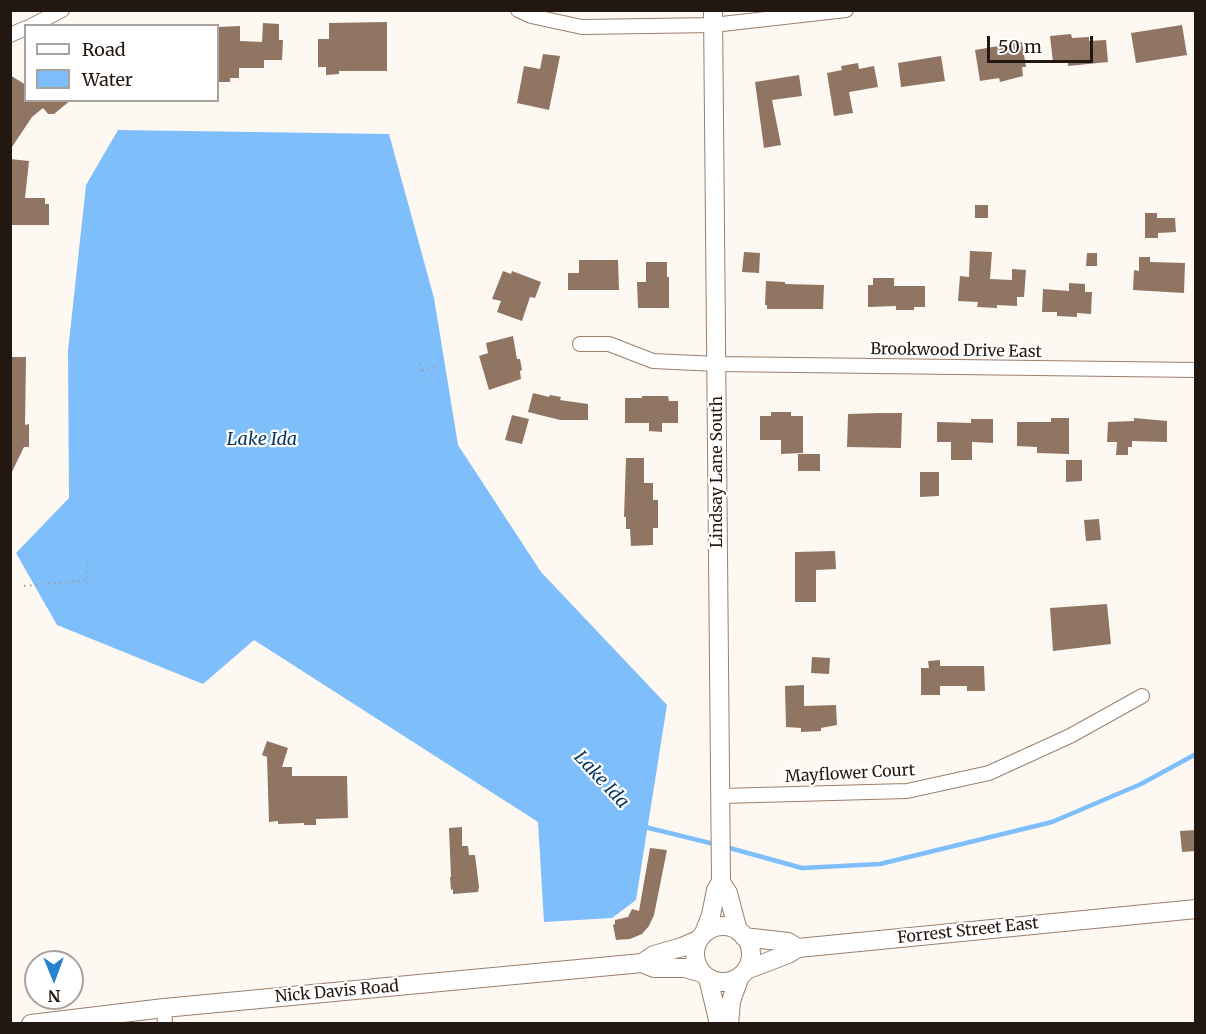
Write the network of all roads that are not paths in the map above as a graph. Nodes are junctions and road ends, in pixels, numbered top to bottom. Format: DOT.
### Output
graph roads {
  1 [pos="62,10"];
  2 [pos="518,10"];
  3 [pos="846,10"];
  4 [pos="713,18"];
  5 [pos="35,24"];
  6 [pos="24,29"];
  7 [pos="10,35"];
  8 [pos="580,344"];
  9 [pos="717,364"];
  10 [pos="1196,370"];
  11 [pos="1142,696"];
  12 [pos="721,796"];
  13 [pos="721,882"];
  14 [pos="1196,909"];
  15 [pos="741,934"];
  16 [pos="701,937"];
  17 [pos="798,948"];
  18 [pos="642,963"];
  19 [pos="743,973"];
  20 [pos="705,975"];
  21 [pos="165,1016"];
  22 [pos="31,1023"];
  23 [pos="718,1023"];
  24 [pos="729,1023"];
  1 -- 5 [label="street"];
  2 -- 4 [label="street"];
  3 -- 4 [label="street"];
  4 -- 9 [label="street, Lindsay Lane South"];
  6 -- 7 [label="street"];
  8 -- 9 [label="street, Brookwood Drive East"];
  9 -- 10 [label="street, Brookwood Drive East"];
  9 -- 12 [label="street, Lindsay Lane South"];
  11 -- 12 [label="street, Mayflower Court"];
  12 -- 13 [label="street, Lindsay Lane South"];
  13 -- 15 [label="street, Lindsay Lane South"];
  13 -- 16 [label="street"];
  14 -- 17 [label="street, Forrest Street East"];
  15 -- 16 [label="street"];
  15 -- 17 [label="street"];
  15 -- 19 [label="street"];
  16 -- 18 [label="street, Nick Davis Road"];
  16 -- 20 [label="street"];
  17 -- 19 [label="street, Forrest Street East"];
  18 -- 20 [label="street, Nick Davis Road"];
  18 -- 21 [label="street, Nick Davis Road"];
  19 -- 20 [label="street"];
  19 -- 24 [label="street"];
  20 -- 23 [label="street"];
  21 -- 22 [label="street, Nick Davis Road"];
}
